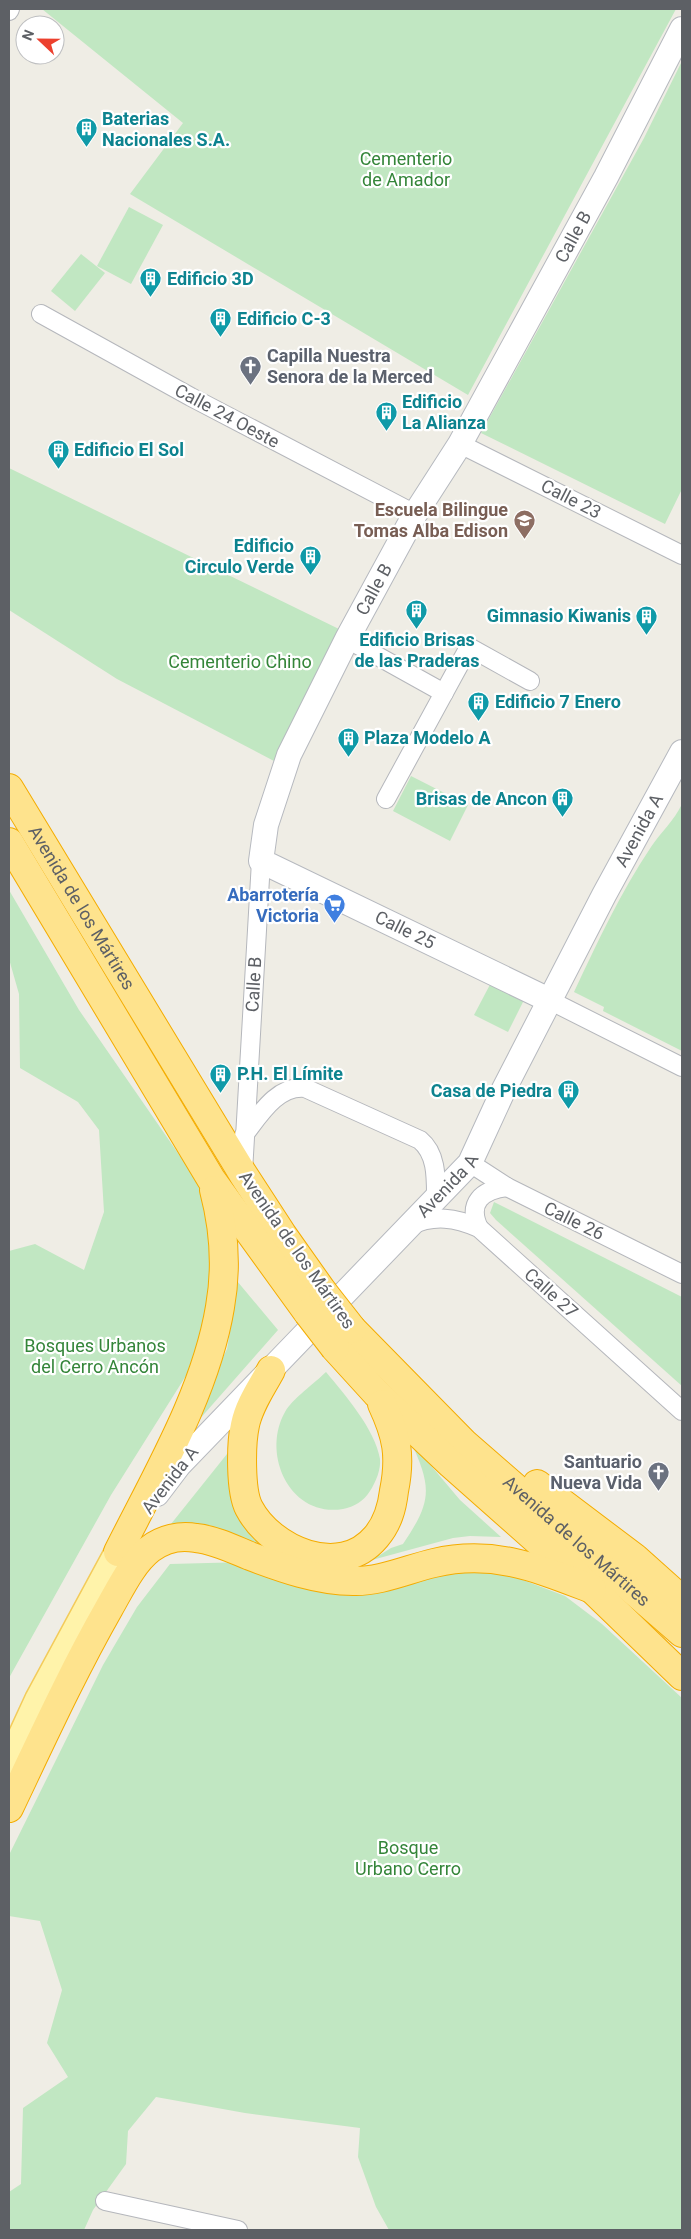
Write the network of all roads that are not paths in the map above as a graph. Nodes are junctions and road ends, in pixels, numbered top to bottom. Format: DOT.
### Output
graph roads {
  1 [pos="682,29"];
  2 [pos="41,314"];
  3 [pos="460,444"];
  4 [pos="415,514"];
  5 [pos="682,555"];
  6 [pos="347,639"];
  7 [pos="530,681"];
  8 [pos="444,693"];
  9 [pos="682,752"];
  10 [pos="9,788"];
  11 [pos="386,799"];
  12 [pos="9,842"];
  13 [pos="261,861"];
  14 [pos="549,1000"];
  15 [pos="682,1067"];
  16 [pos="244,1135"];
  17 [pos="470,1163"];
  18 [pos="243,1174"];
  19 [pos="211,1179"];
  20 [pos="507,1188"];
  21 [pos="436,1199"];
  22 [pos="479,1228"];
  23 [pos="404,1231"];
  24 [pos="682,1274"];
  25 [pos="316,1303"];
  26 [pos="343,1338"];
  27 [pos="271,1370"];
  28 [pos="376,1393"];
  29 [pos="682,1411"];
  30 [pos="464,1443"];
  31 [pos="118,1552"];
  32 [pos="592,1589"];
  33 [pos="682,1600"];
  34 [pos="682,1633"];
  35 [pos="682,1676"];
  36 [pos="9,1763"];
  37 [pos="9,1808"];
  38 [pos="105,2201"];
  39 [pos="238,2230"];
  1 -- 3 [label="street, Calle B"];
  2 -- 4 [label="street, Calle 24 Oeste"];
  3 -- 4 [label="street, Calle B"];
  3 -- 5 [label="street, Calle 23"];
  4 -- 6 [label="street, Calle B"];
  6 -- 8 [label="street"];
  6 -- 13 [label="street, Calle B"];
  7 -- 8 [label="street"];
  8 -- 11 [label="street"];
  9 -- 14 [label="street, Avenida A"];
  10 -- 18 [label="highway, Avenida de los Mártires"];
  12 -- 19 [label="highway, Avenida de los Mártires"];
  13 -- 14 [label="street, Calle 25"];
  13 -- 16 [label="street, Calle B"];
  14 -- 15 [label="street"];
  14 -- 17 [label="street, Avenida A"];
  16 -- 18 [label="street, Calle B"];
  16 -- 21 [label="street"];
  17 -- 20 [label="street, Calle 26"];
  17 -- 21 [label="street, Avenida A"];
  18 -- 25 [label="highway, Avenida de los Mártires"];
  19 -- 25 [label="highway, Avenida de los Mártires"];
  19 -- 31 [label="highway"];
  20 -- 22 [label="street"];
  20 -- 24 [label="street, Calle 26"];
  21 -- 23 [label="street, Avenida A"];
  22 -- 23 [label="street, Calle 27"];
  22 -- 29 [label="street, Calle 27"];
  23 -- 27 [label="street, Avenida A"];
  25 -- 26 [label="highway, Avenida de los Mártires, bridge"];
  26 -- 28 [label="highway, Avenida de los Mártires"];
  26 -- 30 [label="highway, Avenida de los Mártires"];
  27 -- 28 [label="highway"];
  27 -- 31 [label="street, Avenida A"];
  28 -- 32 [label="highway, Avenida de los Mártires"];
  30 -- 33 [label="highway"];
  30 -- 34 [label="highway, Avenida de los Mártires"];
  31 -- 36 [label="main road"];
  32 -- 35 [label="highway, Avenida de los Mártires"];
  32 -- 37 [label="highway"];
  38 -- 39 [label="street"];
}
